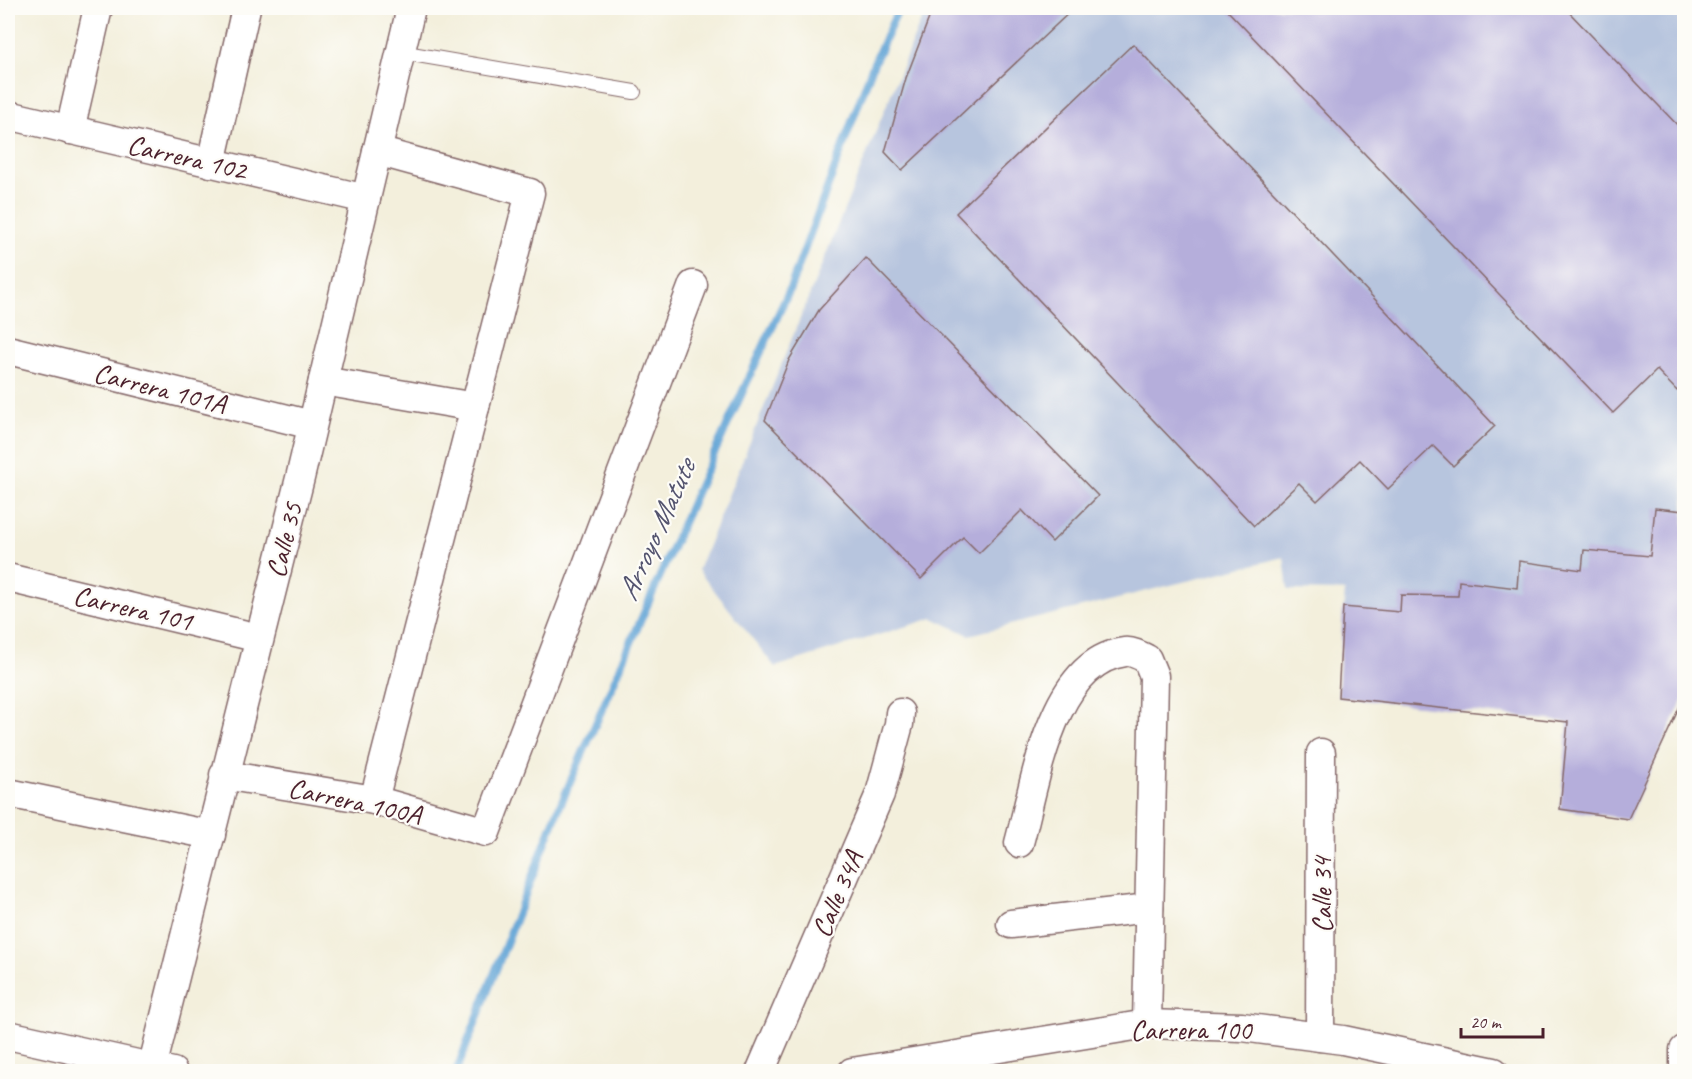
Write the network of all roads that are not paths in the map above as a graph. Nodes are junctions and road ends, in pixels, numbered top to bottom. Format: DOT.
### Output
graph roads {
  1 [pos="98,8"];
  2 [pos="246,8"];
  3 [pos="411,8"];
  4 [pos="400,52"];
  5 [pos="633,92"];
  6 [pos="8,115"];
  7 [pos="70,130"];
  8 [pos="377,151"];
  9 [pos="211,163"];
  10 [pos="366,199"];
  11 [pos="693,285"];
  12 [pos="8,350"];
  13 [pos="323,381"];
  14 [pos="475,407"];
  15 [pos="312,425"];
  16 [pos="8,579"];
  17 [pos="259,638"];
  18 [pos="900,713"];
  19 [pos="1321,753"];
  20 [pos="224,775"];
  21 [pos="8,793"];
  22 [pos="375,800"];
  23 [pos="211,835"];
  24 [pos="1019,843"];
  25 [pos="1149,908"];
  26 [pos="1011,924"];
  27 [pos="1147,1024"];
  28 [pos="8,1035"];
  29 [pos="1320,1037"];
  30 [pos="1684,1050"];
  31 [pos="159,1070"];
  32 [pos="760,1071"];
  33 [pos="852,1071"];
  34 [pos="1494,1071"];
  35 [pos="1684,1071"];
  1 -- 7 [label="street"];
  2 -- 9 [label="street"];
  3 -- 4 [label="street, Calle 35"];
  4 -- 5 [label="lane"];
  4 -- 8 [label="street, Calle 35"];
  6 -- 7 [label="street, Carrera 102"];
  7 -- 9 [label="street, Carrera 102"];
  8 -- 10 [label="street, Calle 35"];
  8 -- 14 [label="street"];
  9 -- 10 [label="street, Carrera 102"];
  10 -- 13 [label="street, Calle 35"];
  11 -- 22 [label="street, Carrera 100A"];
  12 -- 15 [label="street, Carrera 101A"];
  13 -- 14 [label="street"];
  13 -- 15 [label="street, Calle 35"];
  14 -- 22 [label="street"];
  15 -- 17 [label="street, Calle 35"];
  16 -- 17 [label="street, Carrera 101"];
  17 -- 20 [label="street, Calle 35"];
  18 -- 32 [label="street, Calle 34A"];
  19 -- 29 [label="street, Calle 34"];
  20 -- 22 [label="street, Carrera 100A"];
  20 -- 23 [label="street, Calle 35"];
  21 -- 23 [label="street"];
  23 -- 31 [label="street, Calle 35"];
  24 -- 25 [label="street"];
  25 -- 26 [label="street"];
  25 -- 27 [label="street"];
  27 -- 29 [label="street, Carrera 100"];
  27 -- 33 [label="street, Carrera 100"];
  28 -- 31 [label="street"];
  29 -- 34 [label="street, Carrera 100"];
  30 -- 35 [label="street"];
}
